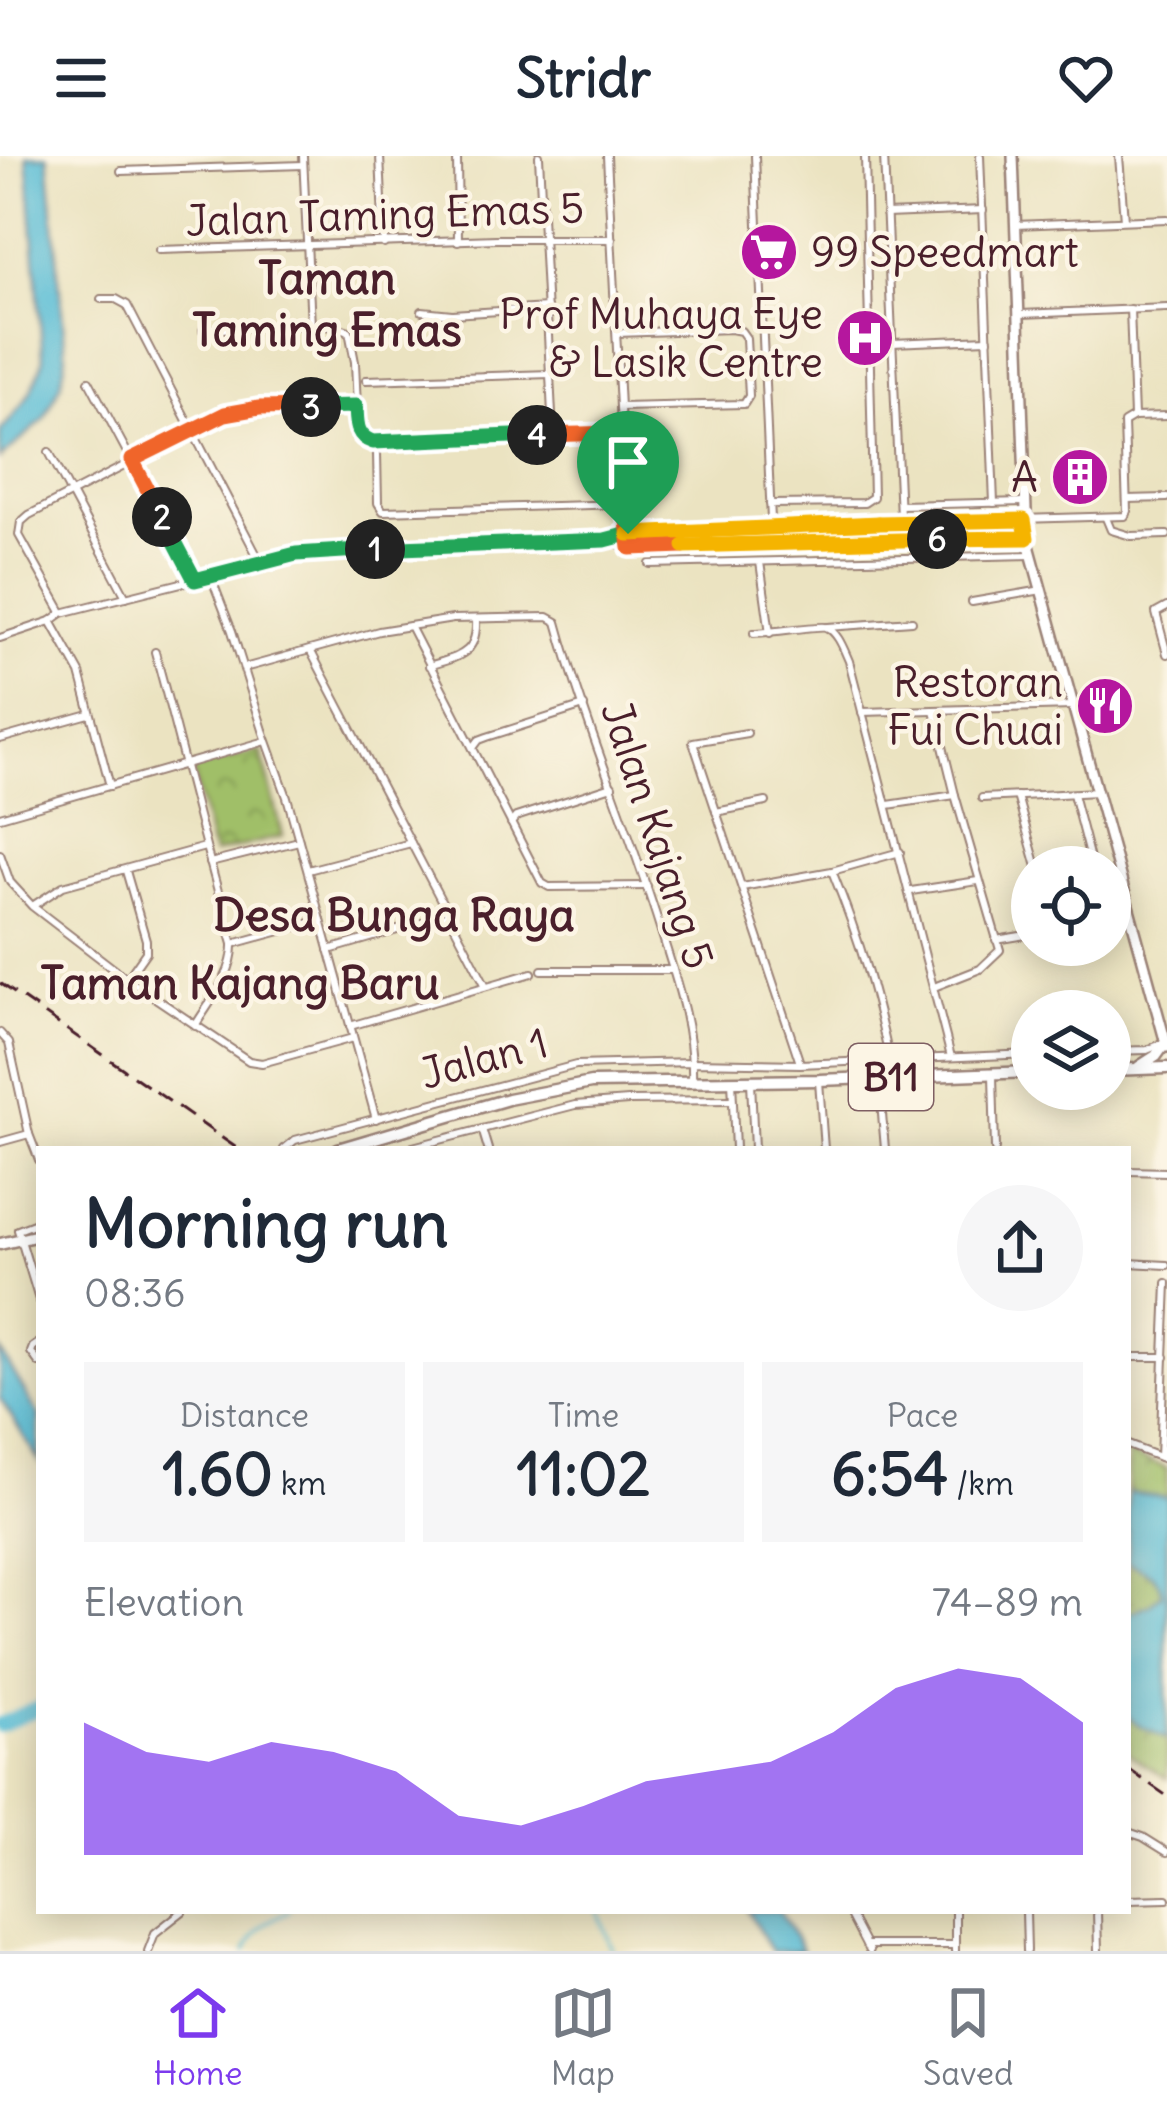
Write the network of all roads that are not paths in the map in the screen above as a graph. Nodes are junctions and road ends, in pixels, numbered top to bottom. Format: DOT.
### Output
graph roads {
  1 [pos="380,156"];
  2 [pos="457,156"];
  3 [pos="539,156"];
  4 [pos="608,156"];
  5 [pos="755,156"];
  6 [pos="865,156"];
  7 [pos="884,156"];
  8 [pos="980,156"];
  9 [pos="1013,156"];
  10 [pos="1118,156"];
  11 [pos="303,161"];
  12 [pos="121,171"];
  13 [pos="983,210"];
  14 [pos="886,214"];
  15 [pos="1167,219"];
  16 [pos="1124,220"];
  17 [pos="1015,224"];
  18 [pos="612,238"];
  19 [pos="544,239"];
  20 [pos="458,241"];
  21 [pos="384,244"];
  22 [pos="307,246"];
  23 [pos="159,250"];
  24 [pos="100,298"];
  25 [pos="547,308"];
  26 [pos="1167,308"];
  27 [pos="1130,309"];
  28 [pos="422,311"];
  29 [pos="1018,314"];
  30 [pos="311,326"];
  31 [pos="202,330"];
  32 [pos="617,332"];
  33 [pos="988,340"];
  34 [pos="892,343"];
  35 [pos="551,374"];
  36 [pos="366,380"];
  37 [pos="89,381"];
  38 [pos="356,406"];
  39 [pos="621,407"];
  40 [pos="1167,416"];
  41 [pos="1134,417"];
  42 [pos="192,429"];
  43 [pos="622,433"];
  44 [pos="553,435"];
  45 [pos="49,452"];
  46 [pos="377,453"];
  47 [pos="132,460"];
  48 [pos="72,492"];
  49 [pos="1167,498"];
  50 [pos="1127,499"];
  51 [pos="1024,502"];
  52 [pos="994,503"];
  53 [pos="625,504"];
  54 [pos="770,504"];
  55 [pos="900,506"];
  56 [pos="1106,518"];
  57 [pos="1024,520"];
  58 [pos="900,522"];
  59 [pos="771,526"];
  60 [pos="628,534"];
  61 [pos="1167,535"];
  62 [pos="1027,538"];
  63 [pos="901,539"];
  64 [pos="605,540"];
  65 [pos="772,543"];
  66 [pos="630,548"];
  67 [pos="1031,555"];
  68 [pos="760,562"];
  69 [pos="261,563"];
  70 [pos="650,564"];
  71 [pos="210,576"];
  72 [pos="195,580"];
  73 [pos="1042,590"];
  74 [pos="126,597"];
  75 [pos="972,602"];
  76 [pos="1167,607"];
  77 [pos="62,613"];
  78 [pos="476,619"];
  79 [pos="51,621"];
  80 [pos="912,621"];
  81 [pos="410,626"];
  82 [pos="828,627"];
  83 [pos="770,633"];
  84 [pos="754,634"];
  85 [pos="0,638"];
  86 [pos="310,650"];
  87 [pos="155,652"];
  88 [pos="1167,654"];
  89 [pos="429,666"];
  90 [pos="244,668"];
  91 [pos="584,706"];
  92 [pos="1073,706"];
  93 [pos="934,710"];
  94 [pos="862,712"];
  95 [pos="90,714"];
  96 [pos="746,733"];
  97 [pos="0,740"];
  98 [pos="266,741"];
  99 [pos="472,748"];
  100 [pos="184,765"];
  101 [pos="110,786"];
  102 [pos="612,786"];
  103 [pos="1097,793"];
  104 [pos="1072,794"];
  105 [pos="955,795"];
  106 [pos="1017,796"];
  107 [pos="982,798"];
  108 [pos="766,802"];
  109 [pos="888,805"];
  110 [pos="716,812"];
  111 [pos="0,817"];
  112 [pos="511,824"];
  113 [pos="299,841"];
  114 [pos="411,843"];
  115 [pos="1030,846"];
  116 [pos="1086,846"];
  117 [pos="205,847"];
  118 [pos="900,852"];
  119 [pos="0,854"];
  120 [pos="209,864"];
  121 [pos="126,870"];
  122 [pos="308,870"];
  123 [pos="832,871"];
  124 [pos="978,881"];
  125 [pos="647,886"];
  126 [pos="742,887"];
  127 [pos="910,891"];
  128 [pos="32,906"];
  129 [pos="449,915"];
  130 [pos="321,920"];
  131 [pos="1011,938"];
  132 [pos="996,940"];
  133 [pos="233,944"];
  134 [pos="329,950"];
  135 [pos="542,970"];
  136 [pos="673,970"];
  137 [pos="532,973"];
  138 [pos="127,979"];
  139 [pos="486,986"];
  140 [pos="934,987"];
  141 [pos="195,1026"];
  142 [pos="350,1026"];
  143 [pos="0,1033"];
  144 [pos="353,1038"];
  145 [pos="1166,1040"];
  146 [pos="1131,1050"];
  147 [pos="1011,1055"];
  148 [pos="952,1058"];
  149 [pos="890,1060"];
  150 [pos="692,1062"];
  151 [pos="636,1063"];
  152 [pos="800,1064"];
  153 [pos="1167,1068"];
  154 [pos="1131,1069"];
  155 [pos="1136,1069"];
  156 [pos="1011,1073"];
  157 [pos="993,1074"];
  158 [pos="893,1077"];
  159 [pos="879,1078"];
  160 [pos="692,1080"];
  161 [pos="732,1080"];
  162 [pos="751,1080"];
  163 [pos="819,1080"];
  164 [pos="638,1081"];
  165 [pos="732,1100"];
  166 [pos="376,1119"];
  167 [pos="482,1128"];
  168 [pos="28,1134"];
  169 [pos="0,1142"];
  170 [pos="288,1146"];
  171 [pos="348,1146"];
  172 [pos="416,1146"];
  173 [pos="487,1146"];
  174 [pos="735,1146"];
  175 [pos="754,1146"];
  176 [pos="824,1146"];
  177 [pos="885,1146"];
  178 [pos="995,1146"];
  179 [pos="36,1153"];
  180 [pos="1131,1171"];
  181 [pos="1167,1172"];
  182 [pos="36,1223"];
  183 [pos="36,1236"];
  184 [pos="20,1239"];
  185 [pos="0,1244"];
  186 [pos="36,1261"];
  187 [pos="1131,1263"];
  188 [pos="28,1264"];
  189 [pos="1167,1264"];
  190 [pos="1167,1283"];
  191 [pos="36,1290"];
  192 [pos="1131,1357"];
  193 [pos="1165,1357"];
  194 [pos="1131,1446"];
  195 [pos="1163,1458"];
  196 [pos="1131,1833"];
  197 [pos="1167,1852"];
  198 [pos="1167,1899"];
  199 [pos="1131,1900"];
  200 [pos="179,1914"];
  201 [pos="850,1914"];
  202 [pos="955,1914"];
  203 [pos="1026,1914"];
  204 [pos="1097,1914"];
  205 [pos="867,1948"];
  206 [pos="955,1948"];
  207 [pos="148,1951"];
  208 [pos="1027,1951"];
  209 [pos="1098,1951"];
  1 -- 21 [label="street"];
  2 -- 20 [label="street"];
  3 -- 19 [label="street"];
  4 -- 18 [label="street"];
  5 -- 54 [label="street"];
  6 -- 54 [label="street"];
  7 -- 14 [label="street"];
  8 -- 13 [label="street"];
  9 -- 17 [label="street"];
  10 -- 16 [label="street"];
  11 -- 12 [label="street"];
  11 -- 22 [label="street"];
  13 -- 14 [label="street"];
  13 -- 33 [label="street"];
  14 -- 34 [label="street"];
  15 -- 16 [label="street"];
  16 -- 17 [label="street"];
  17 -- 29 [label="street"];
  18 -- 19 [label="street, Jalan Taming Emas 5"];
  18 -- 32 [label="street"];
  19 -- 20 [label="street, Jalan Taming Emas 5"];
  19 -- 25 [label="street"];
  20 -- 21 [label="street, Jalan Taming Emas 5"];
  21 -- 22 [label="street, Jalan Taming Emas 5"];
  22 -- 23 [label="street, Jalan Taming Emas 5"];
  22 -- 30 [label="street"];
  24 -- 42 [label="street"];
  25 -- 28 [label="street"];
  25 -- 35 [label="street"];
  26 -- 27 [label="street"];
  27 -- 29 [label="street"];
  27 -- 41 [label="street"];
  29 -- 51 [label="street"];
  30 -- 31 [label="street"];
  30 -- 38 [label="street"];
  32 -- 39 [label="street"];
  32 -- 39 [label="street"];
  33 -- 34 [label="street"];
  33 -- 52 [label="street"];
  34 -- 55 [label="street"];
  35 -- 36 [label="street"];
  35 -- 44 [label="street"];
  37 -- 47 [label="street"];
  38 -- 42 [label="street"];
  38 -- 44 [label="street"];
  39 -- 43 [label="street"];
  40 -- 41 [label="street"];
  41 -- 50 [label="street"];
  42 -- 47 [label="street"];
  42 -- 69 [label="street"];
  43 -- 44 [label="street"];
  43 -- 53 [label="street"];
  45 -- 48 [label="street"];
  46 -- 53 [label="street"];
  47 -- 48 [label="street"];
  47 -- 72 [label="street"];
  48 -- 74 [label="street"];
  48 -- 77 [label="street"];
  49 -- 50 [label="street"];
  50 -- 56 [label="street"];
  51 -- 52 [label="street"];
  51 -- 57 [label="street"];
  52 -- 55 [label="street"];
  53 -- 60 [label="street"];
  54 -- 59 [label="street"];
  55 -- 58 [label="street"];
  56 -- 57 [label="street"];
  56 -- 61 [label="street"];
  57 -- 58 [label="street"];
  57 -- 62 [label="street"];
  58 -- 59 [label="street"];
  58 -- 63 [label="street"];
  59 -- 60 [label="street"];
  59 -- 65 [label="street"];
  60 -- 64 [label="street"];
  60 -- 66 [label="street"];
  62 -- 63 [label="street"];
  62 -- 67 [label="street"];
  63 -- 65 [label="street"];
  64 -- 66 [label="street"];
  64 -- 69 [label="street"];
  65 -- 66 [label="street"];
  67 -- 68 [label="street"];
  67 -- 73 [label="street"];
  68 -- 70 [label="street"];
  68 -- 83 [label="street"];
  69 -- 71 [label="street"];
  71 -- 72 [label="street"];
  71 -- 90 [label="street"];
  72 -- 74 [label="street"];
  73 -- 75 [label="street"];
  73 -- 92 [label="street"];
  74 -- 77 [label="street"];
  76 -- 88 [label="street"];
  77 -- 79 [label="street"];
  78 -- 81 [label="street"];
  78 -- 89 [label="street"];
  78 -- 91 [label="street, Jalan Kajang 5"];
  79 -- 85 [label="street"];
  79 -- 95 [label="street"];
  80 -- 82 [label="street"];
  81 -- 86 [label="street"];
  81 -- 89 [label="street"];
  82 -- 83 [label="street"];
  82 -- 94 [label="street"];
  83 -- 84 [label="street"];
  86 -- 90 [label="street"];
  86 -- 114 [label="street"];
  87 -- 100 [label="street"];
  89 -- 99 [label="street"];
  90 -- 98 [label="street"];
  91 -- 99 [label="street"];
  91 -- 102 [label="street, Jalan Kajang 5"];
  92 -- 93 [label="street"];
  92 -- 103 [label="street"];
  93 -- 94 [label="street"];
  93 -- 105 [label="street"];
  94 -- 109 [label="street"];
  95 -- 97 [label="street"];
  95 -- 101 [label="street"];
  96 -- 110 [label="street"];
  98 -- 100 [label="street"];
  98 -- 113 [label="street"];
  99 -- 112 [label="street"];
  100 -- 101 [label="street"];
  100 -- 117 [label="street"];
  101 -- 111 [label="street"];
  102 -- 112 [label="street"];
  102 -- 125 [label="street, Jalan Kajang 5"];
  103 -- 104 [label="street"];
  103 -- 145 [label="street"];
  104 -- 106 [label="street"];
  104 -- 116 [label="street"];
  105 -- 109 [label="street"];
  105 -- 124 [label="street"];
  106 -- 107 [label="street"];
  106 -- 115 [label="street"];
  108 -- 110 [label="street"];
  109 -- 118 [label="street"];
  110 -- 126 [label="street"];
  112 -- 125 [label="street"];
  113 -- 120 [label="street"];
  113 -- 122 [label="street"];
  114 -- 122 [label="street"];
  114 -- 129 [label="street"];
  117 -- 120 [label="street"];
  117 -- 121 [label="street"];
  118 -- 123 [label="street"];
  118 -- 127 [label="street"];
  119 -- 128 [label="street"];
  120 -- 133 [label="street"];
  121 -- 128 [label="street"];
  121 -- 138 [label="street"];
  122 -- 130 [label="street"];
  123 -- 126 [label="street"];
  123 -- 149 [label="street"];
  124 -- 127 [label="street"];
  124 -- 132 [label="street"];
  125 -- 136 [label="street, Jalan Kajang 5"];
  126 -- 152 [label="street"];
  127 -- 140 [label="street"];
  128 -- 138 [label="street"];
  129 -- 134 [label="street"];
  129 -- 139 [label="street"];
  130 -- 133 [label="street"];
  130 -- 134 [label="street"];
  131 -- 132 [label="street"];
  132 -- 140 [label="street"];
  133 -- 141 [label="street"];
  134 -- 142 [label="street"];
  135 -- 136 [label="street"];
  136 -- 150 [label="street, Jalan Kajang 5"];
  137 -- 139 [label="street"];
  138 -- 141 [label="street"];
  139 -- 142 [label="street"];
  140 -- 148 [label="street"];
  141 -- 144 [label="street"];
  142 -- 144 [label="street"];
  143 -- 168 [label="street"];
  144 -- 166 [label="street"];
  145 -- 146 [label="street"];
  145 -- 155 [label="main road"];
  147 -- 148 [label="street, Jalan 1"];
  148 -- 149 [label="street, Jalan 1"];
  149 -- 152 [label="street, Jalan 1"];
  149 -- 158 [label="street"];
  150 -- 151 [label="street, Jalan 1"];
  150 -- 152 [label="street, Jalan 1"];
  150 -- 160 [label="street, Jalan Kajang 5"];
  151 -- 164 [label="street"];
  151 -- 166 [label="street, Jalan 1"];
  153 -- 155 [label="main road"];
  154 -- 155 [label="main road"];
  156 -- 157 [label="main road, B11"];
  157 -- 158 [label="main road, B11"];
  157 -- 178 [label="street"];
  158 -- 159 [label="main road, B11"];
  159 -- 163 [label="main road, B11"];
  159 -- 177 [label="street"];
  160 -- 161 [label="main road, B11"];
  160 -- 164 [label="main road, B11"];
  161 -- 162 [label="main road, B11"];
  161 -- 165 [label="street"];
  162 -- 163 [label="main road, B11"];
  162 -- 175 [label="street"];
  163 -- 176 [label="street"];
  164 -- 171 [label="main road, B11"];
  165 -- 167 [label="street"];
  165 -- 174 [label="street"];
  166 -- 170 [label="street, Jalan 1"];
  167 -- 172 [label="street"];
  167 -- 173 [label="street"];
  168 -- 169 [label="street"];
  168 -- 179 [label="street"];
  180 -- 181 [label="street"];
  182 -- 184 [label="street"];
  183 -- 184 [label="main road"];
  184 -- 185 [label="main road"];
  184 -- 188 [label="street"];
  186 -- 188 [label="street"];
  187 -- 189 [label="street"];
  188 -- 191 [label="street"];
  190 -- 193 [label="street"];
  192 -- 193 [label="street"];
  193 -- 195 [label="street"];
  194 -- 195 [label="street"];
  196 -- 197 [label="street"];
  198 -- 199 [label="street"];
  200 -- 207 [label="street"];
  201 -- 205 [label="street"];
  202 -- 206 [label="street"];
  203 -- 208 [label="street"];
  204 -- 209 [label="street"];
  205 -- 206 [label="street"];
}
